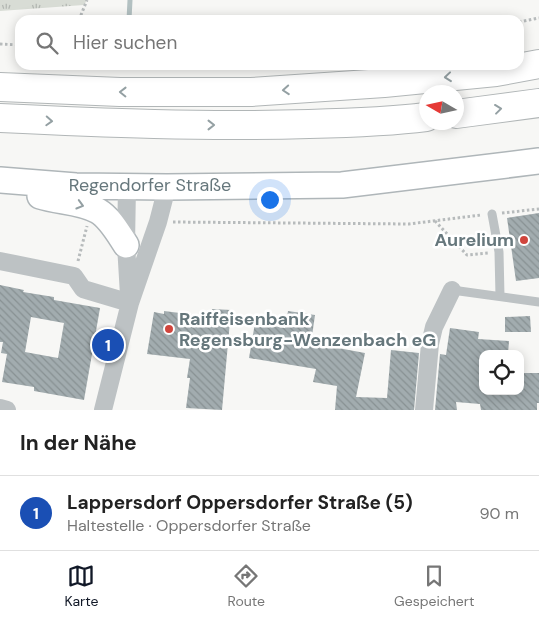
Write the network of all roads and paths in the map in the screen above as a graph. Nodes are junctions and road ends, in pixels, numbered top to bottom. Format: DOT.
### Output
graph roads {
  1 [pos="87,0"];
  2 [pos="81,15"];
  3 [pos="539,18"];
  4 [pos="524,21"];
  5 [pos="0,44"];
  6 [pos="15,45"];
  7 [pos="539,64"];
  8 [pos="524,67"];
  9 [pos="507,70"];
  10 [pos="0,87"];
  11 [pos="539,103"];
  12 [pos="464,113"];
  13 [pos="0,118"];
  14 [pos="419,118"];
  15 [pos="539,161"];
  16 [pos="0,181"];
  17 [pos="127,186"];
  18 [pos="167,187"];
  19 [pos="539,208"];
  20 [pos="492,214"];
  21 [pos="435,221"];
  22 [pos="88,222"];
  23 [pos="166,222"];
  24 [pos="126,244"];
  25 [pos="499,252"];
  26 [pos="0,261"];
  27 [pos="74,276"];
  28 [pos="452,290"];
  29 [pos="500,296"];
  30 [pos="539,302"];
  31 [pos="130,303"];
  32 [pos="0,408"];
  33 [pos="7,410"];
  34 [pos="103,410"];
  35 [pos="424,410"];
  1 -- 2 [label="path"];
  3 -- 4 [label="path"];
  5 -- 6 [label="path"];
  7 -- 8 [label="highway, one-way"];
  9 -- 10 [label="highway, one-way"];
  12 -- 11 [label="highway, one-way"];
  13 -- 14 [label="highway, one-way"];
  15 -- 18 [label="street, Regendorfer Straße"];
  16 -- 17 [label="street, Regendorfer Straße"];
  16 -- 24 [label="street, one-way"];
  17 -- 18 [label="street, Regendorfer Straße"];
  17 -- 24 [label="street"];
  18 -- 31 [label="street"];
  19 -- 20 [label="path"];
  20 -- 21 [label="path"];
  20 -- 25 [label="lane"];
  21 -- 23 [label="path"];
  21 -- 25 [label="path"];
  22 -- 27 [label="path"];
  24 -- 31 [label="street"];
  25 -- 29 [label="lane"];
  26 -- 27 [label="street"];
  27 -- 31 [label="street"];
  28 -- 29 [label="lane"];
  28 -- 35 [label="street"];
  29 -- 30 [label="lane"];
  31 -- 34 [label="street"];
  32 -- 33 [label="street"];
}
